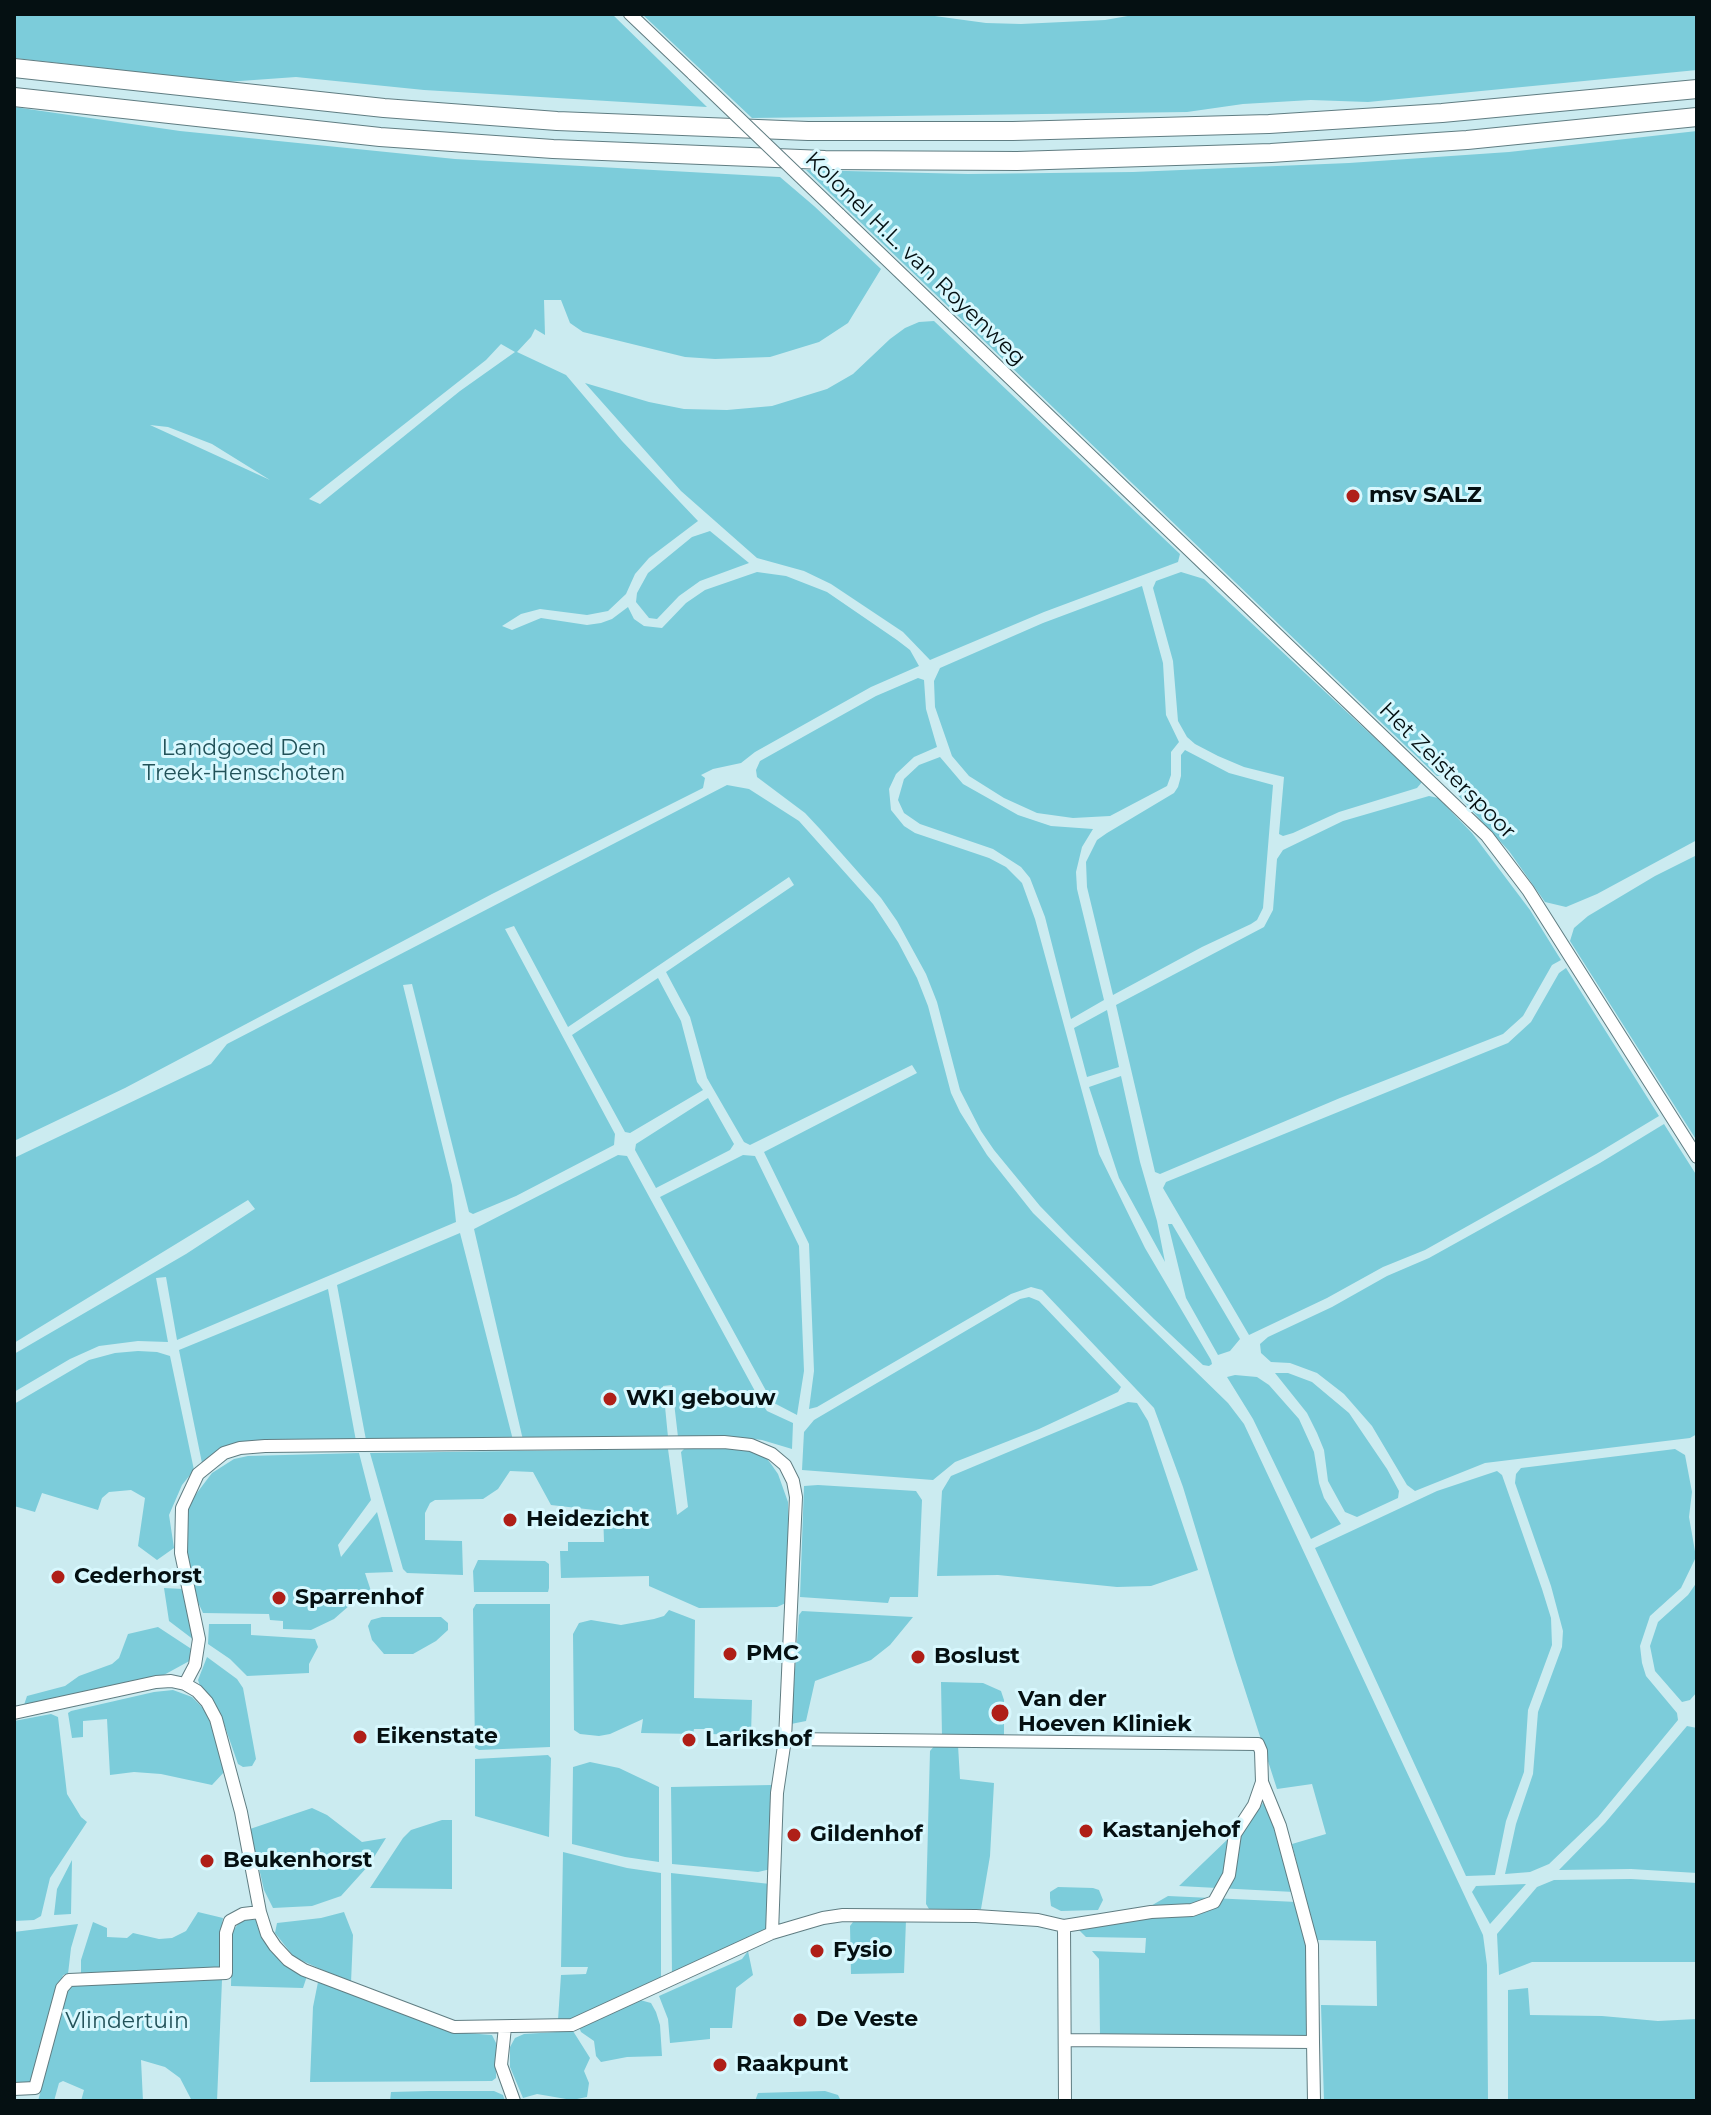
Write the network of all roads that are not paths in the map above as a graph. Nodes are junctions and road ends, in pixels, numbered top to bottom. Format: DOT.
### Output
graph roads {
  1 [pos="630,14"];
  2 [pos="14,68"];
  3 [pos="1697,89"];
  4 [pos="14,97"];
  5 [pos="1697,117"];
  6 [pos="1173,533"];
  7 [pos="1697,1157"];
  8 [pos="185,1684"];
  9 [pos="14,1713"];
  10 [pos="785,1739"];
  11 [pos="1262,1782"];
  12 [pos="260,1912"];
  13 [pos="1064,1926"];
  14 [pos="772,1933"];
  15 [pos="505,2027"];
  16 [pos="1066,2040"];
  17 [pos="1313,2042"];
  18 [pos="14,2089"];
  19 [pos="514,2101"];
  20 [pos="1065,2101"];
  21 [pos="1314,2101"];
  1 -- 6 [label="street, Kolonel H.L. van Royenweg, bridge"];
  2 -- 3 [label="highway"];
  4 -- 5 [label="highway"];
  6 -- 7 [label="street, Het Zeisterspoor"];
  8 -- 9 [label="street"];
  8 -- 10 [label="street"];
  8 -- 12 [label="street"];
  10 -- 11 [label="street"];
  10 -- 14 [label="street"];
  11 -- 13 [label="street"];
  11 -- 17 [label="street"];
  12 -- 15 [label="street"];
  12 -- 18 [label="street"];
  13 -- 14 [label="street"];
  13 -- 16 [label="street"];
  14 -- 15 [label="street"];
  15 -- 19 [label="street"];
  16 -- 17 [label="street"];
  16 -- 20 [label="street"];
  17 -- 21 [label="street"];
}
